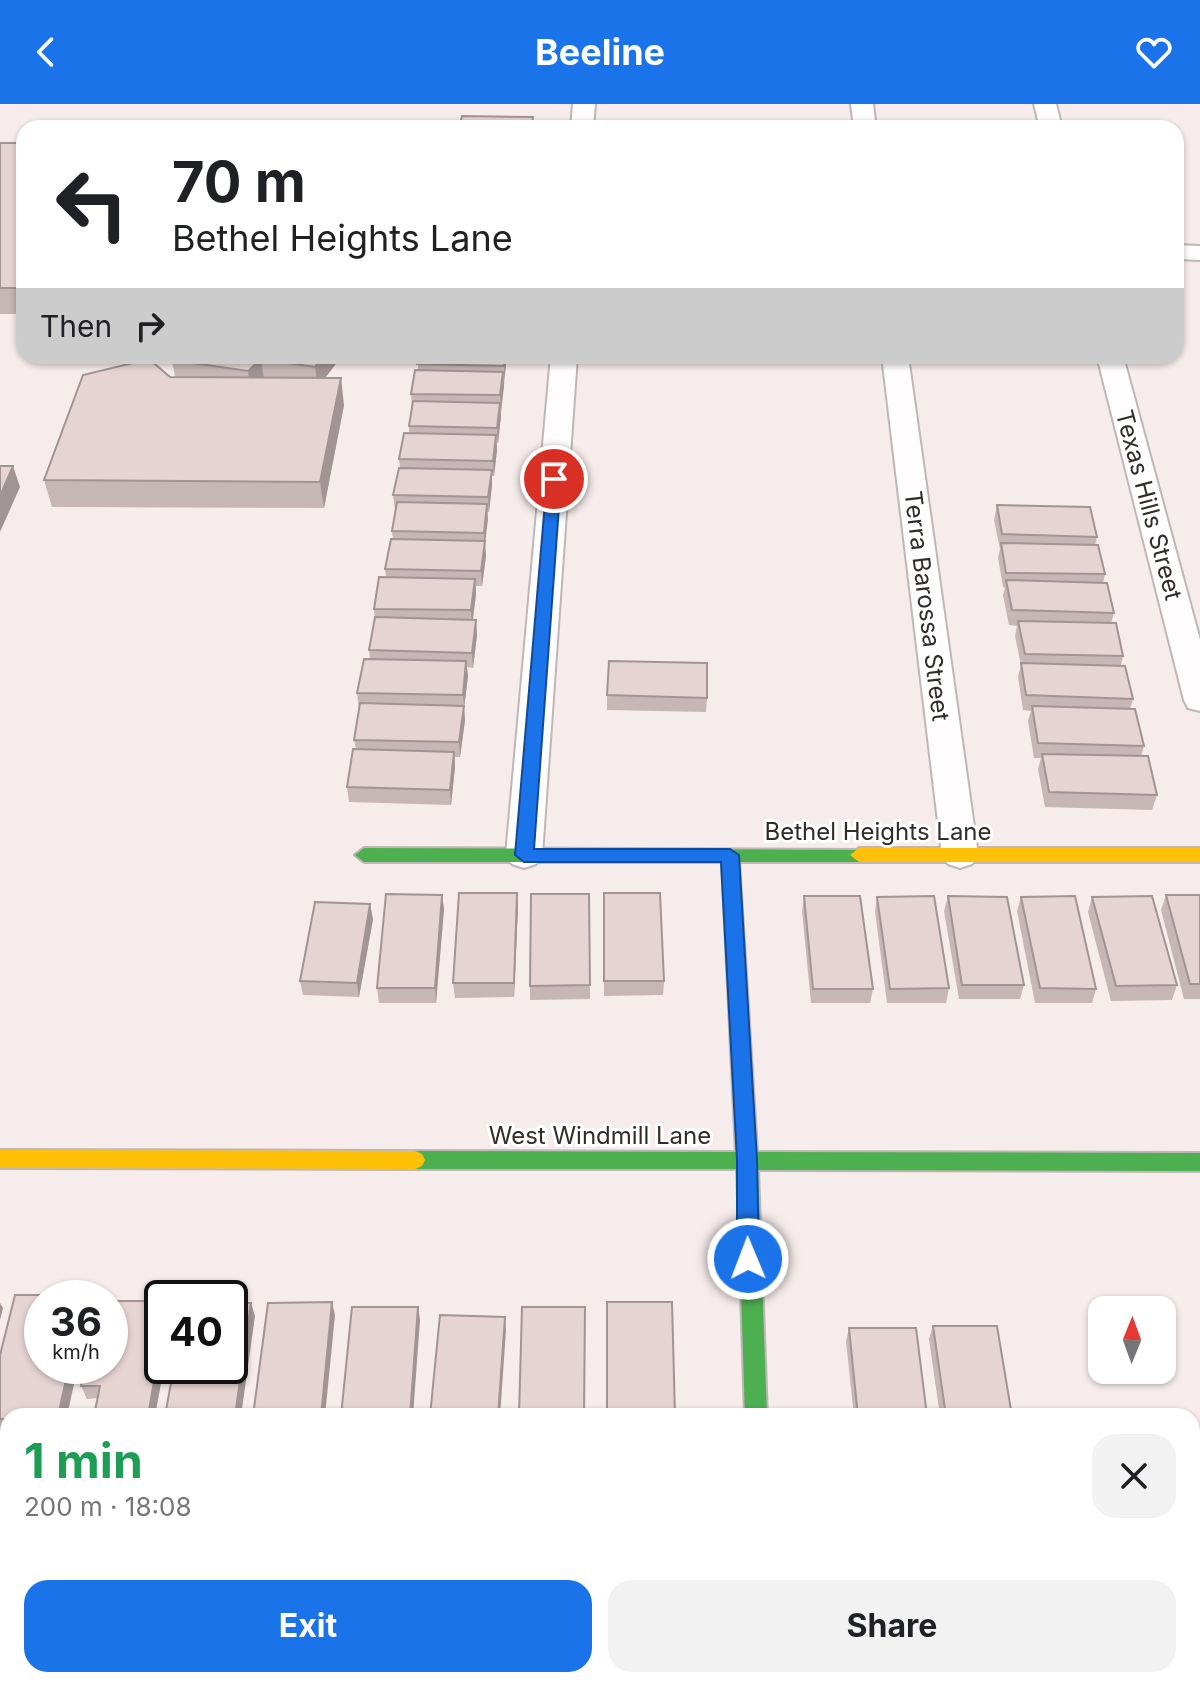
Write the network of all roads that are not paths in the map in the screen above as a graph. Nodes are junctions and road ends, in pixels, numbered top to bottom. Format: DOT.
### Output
graph roads {
  1 [pos="563,364"];
  2 [pos="896,364"];
  3 [pos="1112,364"];
  4 [pos="1200,700"];
  5 [pos="364,855"];
  6 [pos="524,855"];
  7 [pos="730,855"];
  8 [pos="960,855"];
  9 [pos="1200,855"];
  10 [pos="0,1159"];
  11 [pos="747,1160"];
  12 [pos="1200,1162"];
  13 [pos="756,1408"];
  1 -- 6 [label="street"];
  2 -- 8 [label="street, Terra Barossa Street"];
  3 -- 4 [label="street, Texas Hills Street"];
  5 -- 6 [label="street, Bethel Heights Lane"];
  6 -- 7 [label="street, Bethel Heights Lane"];
  7 -- 8 [label="street, Bethel Heights Lane"];
  7 -- 11 [label="street"];
  8 -- 9 [label="street, Bethel Heights Lane"];
  10 -- 11 [label="street, West Windmill Lane"];
  11 -- 12 [label="street, West Windmill Lane"];
  11 -- 13 [label="street"];
}
